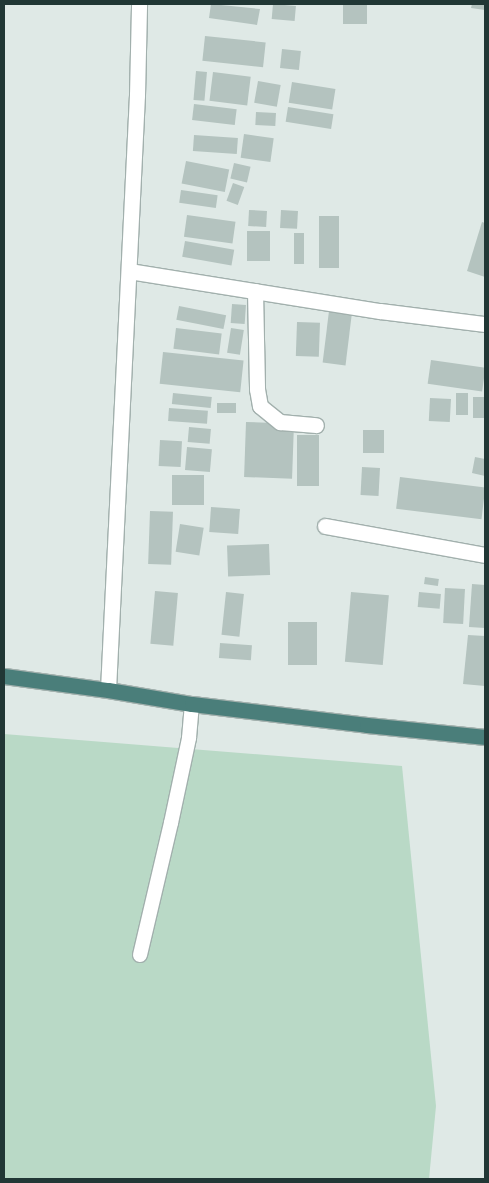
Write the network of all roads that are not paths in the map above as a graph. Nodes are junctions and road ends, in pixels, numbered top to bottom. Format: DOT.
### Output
graph roads {
  1 [pos="139,4"];
  2 [pos="129,271"];
  3 [pos="255,291"];
  4 [pos="485,324"];
  5 [pos="316,425"];
  6 [pos="326,526"];
  7 [pos="485,555"];
  8 [pos="4,676"];
  9 [pos="108,690"];
  10 [pos="192,704"];
  11 [pos="485,736"];
  12 [pos="140,955"];
  1 -- 2 [label="street"];
  2 -- 3 [label="street"];
  2 -- 9 [label="street"];
  3 -- 4 [label="street"];
  3 -- 5 [label="street"];
  6 -- 7 [label="street"];
  8 -- 9 [label="highway"];
  9 -- 10 [label="highway"];
  10 -- 11 [label="highway"];
  10 -- 12 [label="lane"];
}
